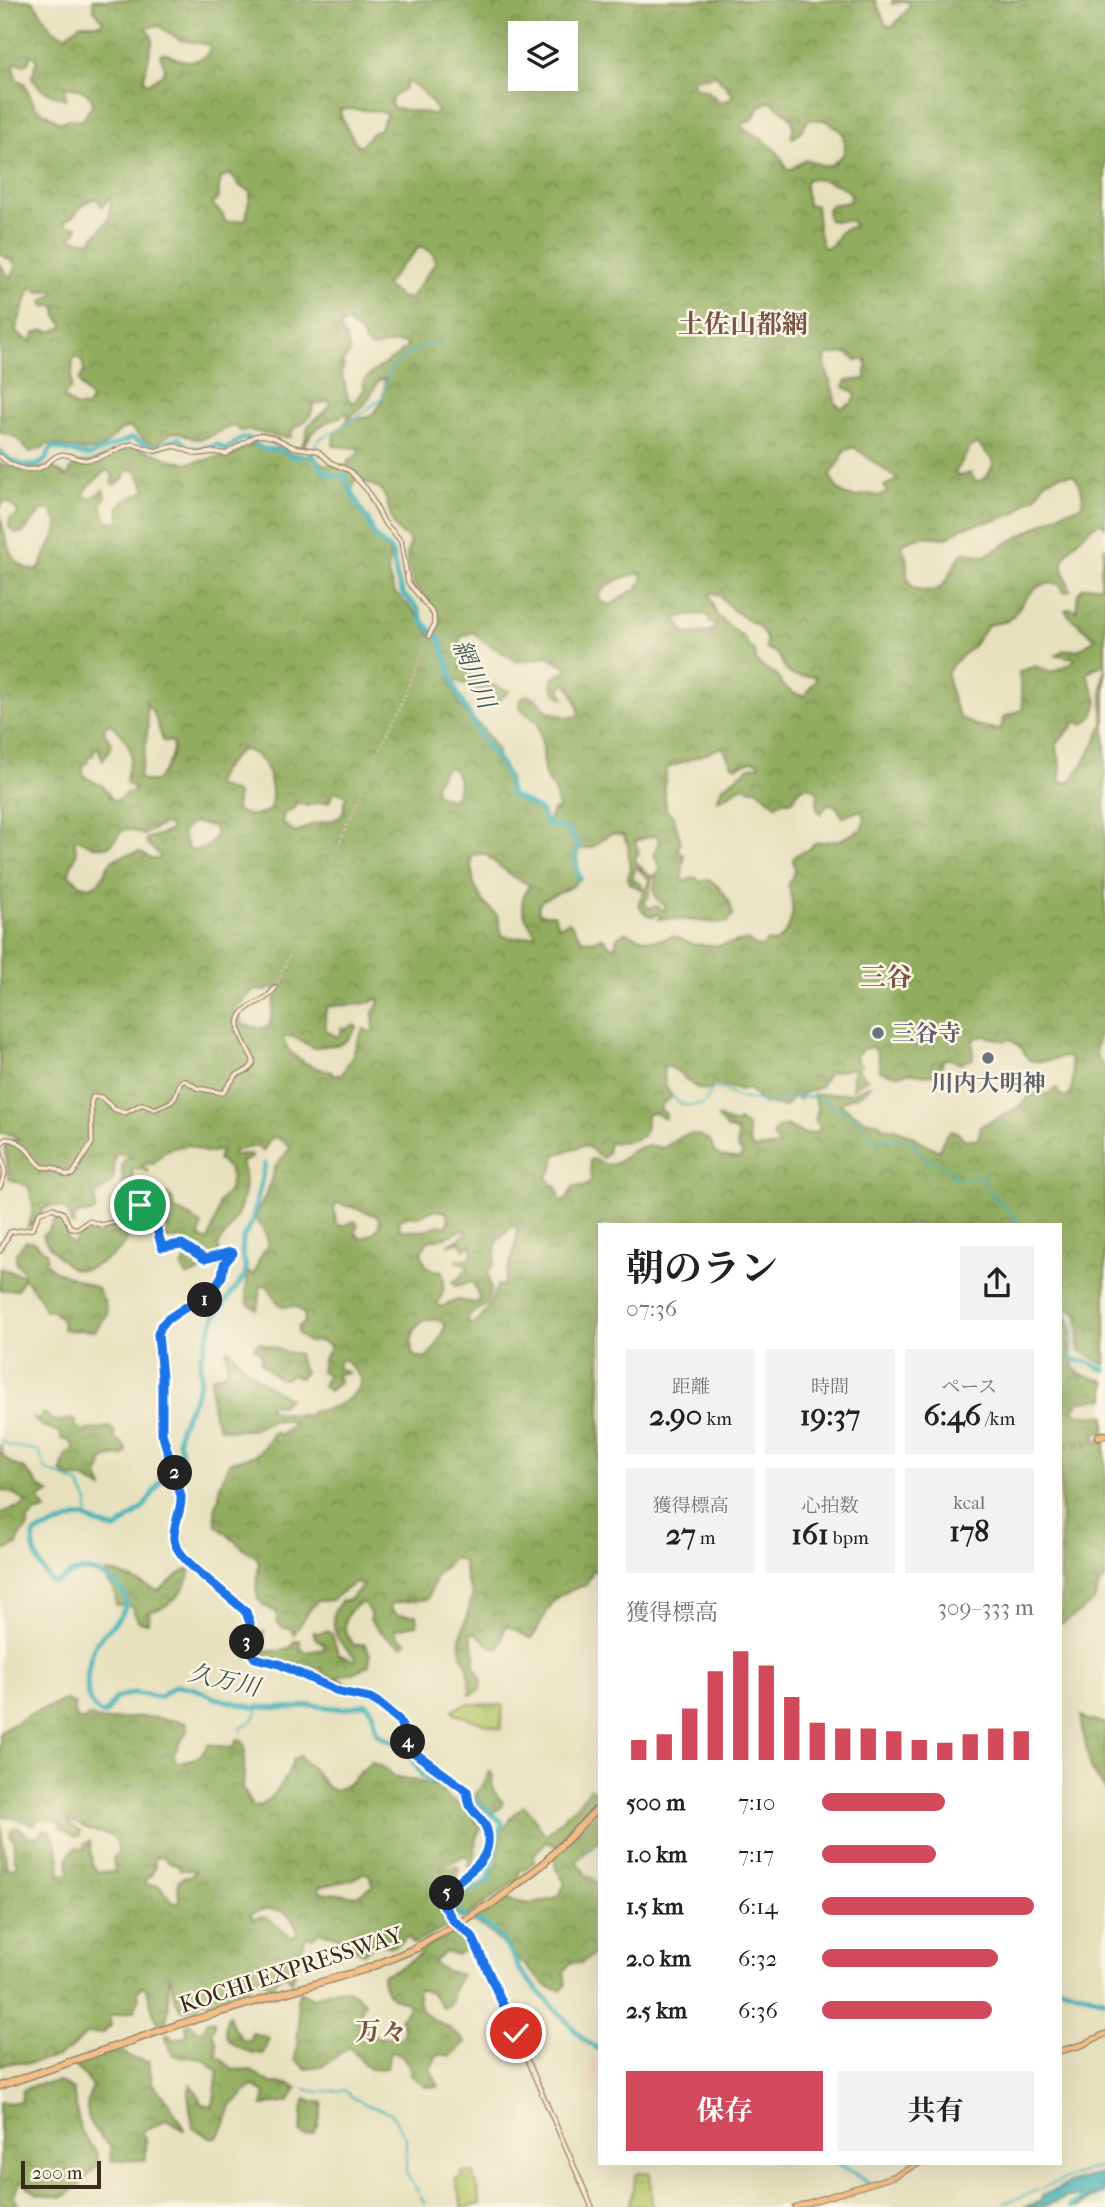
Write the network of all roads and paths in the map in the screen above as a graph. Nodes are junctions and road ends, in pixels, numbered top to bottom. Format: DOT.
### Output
graph roads {
  1 [pos="0,456"];
  2 [pos="429,635"];
  3 [pos="275,988"];
  4 [pos="0,1147"];
  5 [pos="0,1187"];
  6 [pos="0,1251"];
  7 [pos="594,1810"];
  8 [pos="1105,2034"];
  9 [pos="1062,2050"];
  10 [pos="0,2085"];
  11 [pos="917,2165"];
  12 [pos="592,2207"];
  13 [pos="795,2207"];
  1 -- 2 [label="main road"];
  3 -- 4 [label="main road"];
  4 -- 5 [label="main road"];
  6 -- 12 [label="main road"];
  7 -- 10 [label="highway, KOCHI EXPRESSWAY, bridge"];
  8 -- 9 [label="main road"];
  11 -- 13 [label="main road"];
}
